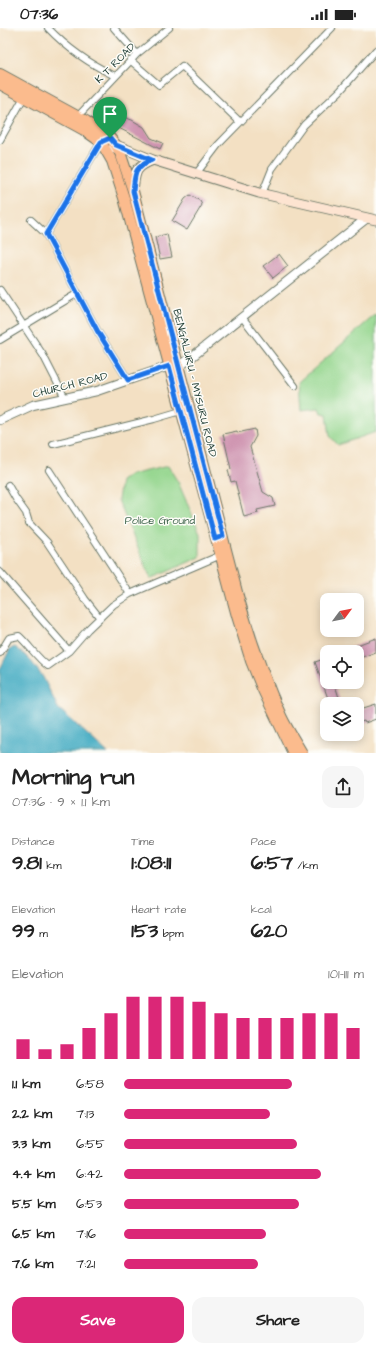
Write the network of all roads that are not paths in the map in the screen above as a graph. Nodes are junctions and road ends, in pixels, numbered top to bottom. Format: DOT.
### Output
graph roads {
  1 [pos="48,28"];
  2 [pos="114,28"];
  3 [pos="169,28"];
  4 [pos="332,28"];
  5 [pos="376,50"];
  6 [pos="137,54"];
  7 [pos="130,60"];
  8 [pos="0,74"];
  9 [pos="115,76"];
  10 [pos="0,84"];
  11 [pos="24,97"];
  12 [pos="78,116"];
  13 [pos="240,122"];
  14 [pos="0,140"];
  15 [pos="109,142"];
  16 [pos="152,160"];
  17 [pos="196,174"];
  18 [pos="133,191"];
  19 [pos="262,194"];
  20 [pos="372,219"];
  21 [pos="31,220"];
  22 [pos="46,234"];
  23 [pos="0,290"];
  24 [pos="78,293"];
  25 [pos="242,317"];
  26 [pos="24,326"];
  27 [pos="0,340"];
  28 [pos="174,367"];
  29 [pos="128,380"];
  30 [pos="295,386"];
  31 [pos="65,398"];
  32 [pos="181,411"];
  33 [pos="0,420"];
  34 [pos="191,433"];
  35 [pos="53,444"];
  36 [pos="49,470"];
  37 [pos="8,485"];
  38 [pos="219,537"];
  39 [pos="221,555"];
  40 [pos="0,572"];
  41 [pos="130,594"];
  42 [pos="100,618"];
  43 [pos="69,651"];
  44 [pos="0,653"];
  45 [pos="293,753"];
  46 [pos="302,753"];
  1 -- 9 [label="street"];
  2 -- 6 [label="street"];
  3 -- 6 [label="street, K T ROAD"];
  4 -- 13 [label="street"];
  5 -- 19 [label="street"];
  6 -- 7 [label="street, K T ROAD"];
  7 -- 9 [label="street, K T ROAD"];
  7 -- 13 [label="street"];
  8 -- 12 [label="main road"];
  9 -- 12 [label="street, K T ROAD"];
  10 -- 11 [label="main road"];
  11 -- 14 [label="street"];
  11 -- 15 [label="main road"];
  12 -- 15 [label="main road"];
  13 -- 17 [label="street"];
  15 -- 16 [label="main road"];
  15 -- 18 [label="main road, BENGALURU - MYSURU ROAD"];
  15 -- 22 [label="street"];
  15 -- 28 [label="main road"];
  16 -- 17 [label="main road"];
  16 -- 18 [label="main road"];
  17 -- 19 [label="main road"];
  18 -- 28 [label="main road, BENGALURU - MYSURU ROAD"];
  19 -- 20 [label="main road"];
  20 -- 25 [label="street"];
  21 -- 22 [label="street"];
  22 -- 24 [label="street"];
  23 -- 26 [label="street"];
  24 -- 26 [label="street"];
  24 -- 29 [label="street"];
  25 -- 28 [label="street"];
  25 -- 30 [label="street"];
  26 -- 27 [label="street"];
  26 -- 31 [label="street"];
  28 -- 29 [label="street, CHURCH ROAD"];
  28 -- 32 [label="main road, BENGALURU - MYSURU ROAD"];
  28 -- 34 [label="main road, BENGALURU - MYSURU ROAD"];
  29 -- 31 [label="street, CHURCH ROAD"];
  31 -- 33 [label="street, CHURCH ROAD"];
  32 -- 34 [label="main road, BENGALURU - MYSURU ROAD"];
  32 -- 35 [label="street"];
  34 -- 38 [label="main road, BENGALURU - MYSURU ROAD"];
  36 -- 41 [label="street"];
  37 -- 42 [label="street"];
  38 -- 39 [label="main road, BENGALURU - MYSURU ROAD"];
  38 -- 46 [label="main road, BENGALURU - MYSURU ROAD"];
  39 -- 41 [label="street"];
  39 -- 45 [label="main road, BENGALURU - MYSURU ROAD"];
  40 -- 43 [label="street"];
  41 -- 42 [label="street"];
  42 -- 43 [label="street"];
  43 -- 44 [label="street"];
}
